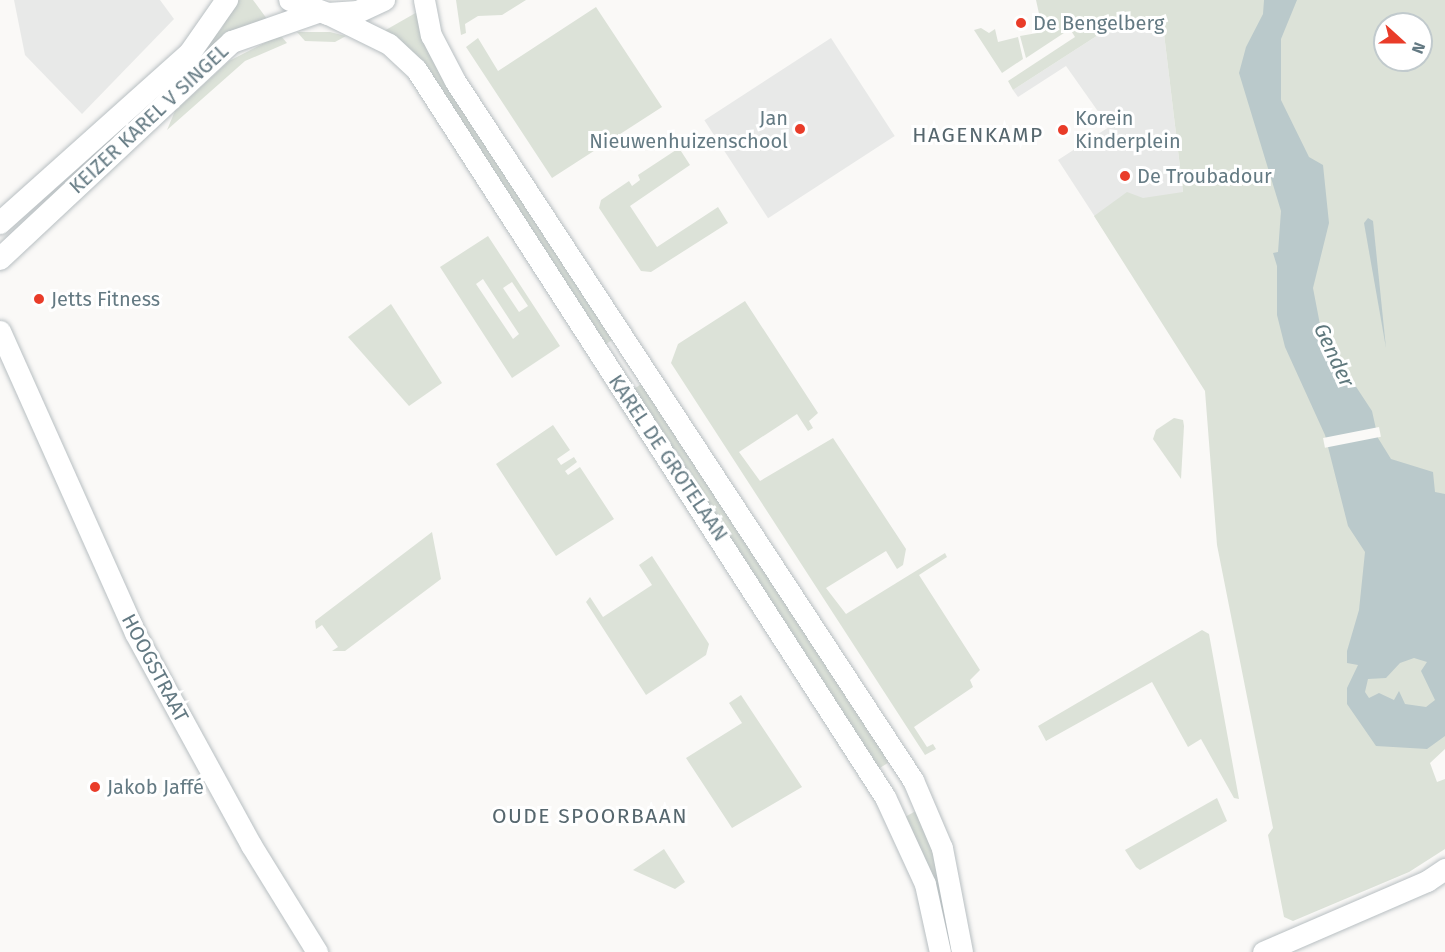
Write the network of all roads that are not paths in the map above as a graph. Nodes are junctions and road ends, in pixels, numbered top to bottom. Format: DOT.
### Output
graph roads {
  1 [pos="227,0"];
  2 [pos="290,0"];
  3 [pos="384,0"];
  4 [pos="424,0"];
  5 [pos="323,13"];
  6 [pos="0,223"];
  7 [pos="0,259"];
  8 [pos="0,331"];
  9 [pos="0,350"];
  10 [pos="16,371"];
  11 [pos="1445,869"];
  12 [pos="317,952"];
  13 [pos="940,952"];
  14 [pos="962,952"];
  15 [pos="1263,952"];
  1 -- 6 [label="main road, KEIZER KAREL V SINGEL"];
  2 -- 5 [label="main road"];
  3 -- 5 [label="main road"];
  4 -- 14 [label="main road, KAREL DE GROTELAAN"];
  5 -- 7 [label="main road, KEIZER KAREL V SINGEL"];
  5 -- 13 [label="main road, KAREL DE GROTELAAN"];
  8 -- 10 [label="main road, HOOGSTRAAT"];
  9 -- 10 [label="main road, HOOGSTRAAT"];
  10 -- 12 [label="main road, HOOGSTRAAT"];
  11 -- 15 [label="main road"];
}
